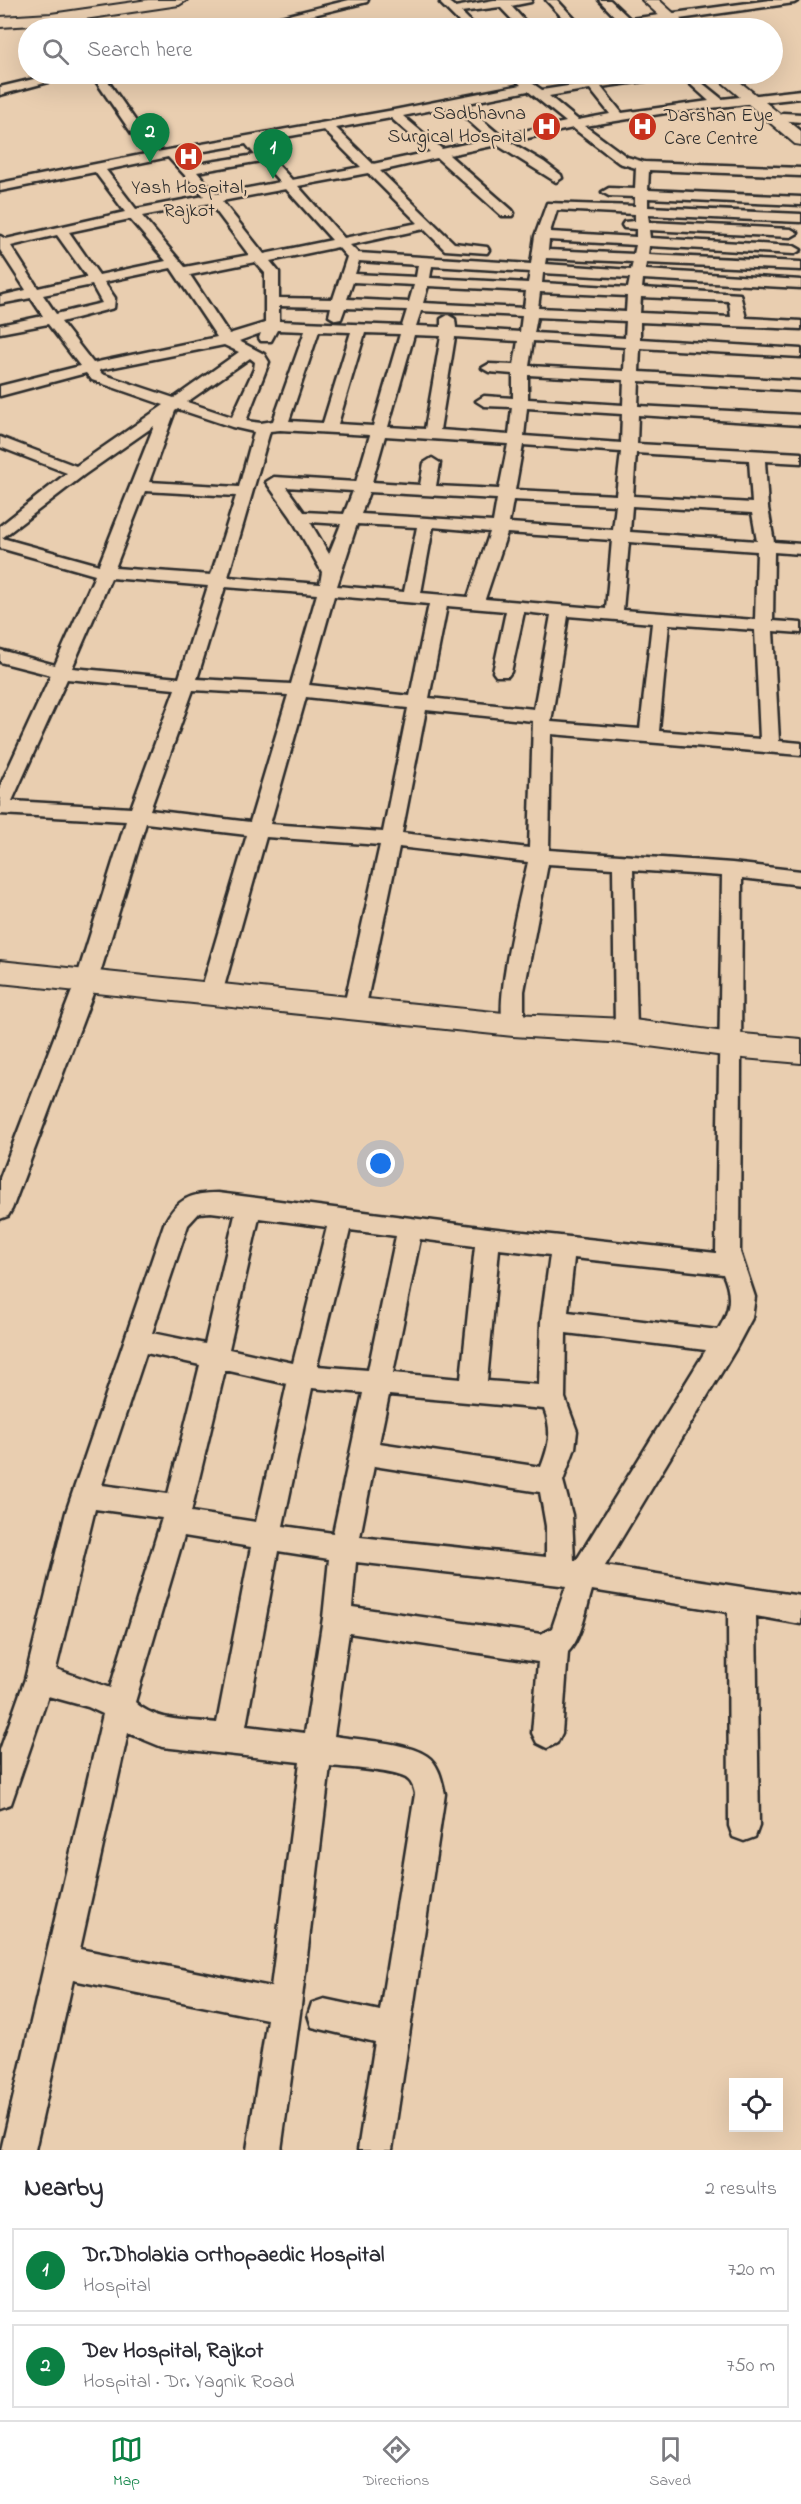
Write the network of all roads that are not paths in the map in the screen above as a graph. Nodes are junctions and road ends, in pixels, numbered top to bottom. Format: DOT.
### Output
graph roads {
  1 [pos="146,0"];
  2 [pos="178,0"];
  3 [pos="363,0"];
  4 [pos="442,0"];
  5 [pos="527,0"];
  6 [pos="551,0"];
  7 [pos="604,0"];
  8 [pos="640,0"];
  9 [pos="650,0"];
  10 [pos="794,0"];
  11 [pos="501,2"];
  12 [pos="88,7"];
  13 [pos="454,10"];
  14 [pos="0,18"];
  15 [pos="54,18"];
  16 [pos="289,18"];
  17 [pos="462,18"];
  18 [pos="516,18"];
  19 [pos="568,18"];
  20 [pos="622,18"];
  21 [pos="663,18"];
  22 [pos="665,18"];
  23 [pos="685,18"];
  24 [pos="18,21"];
  25 [pos="0,22"];
  26 [pos="29,84"];
  27 [pos="104,84"];
  28 [pos="527,84"];
  29 [pos="605,84"];
  30 [pos="696,84"];
  31 [pos="734,84"];
  32 [pos="741,84"];
  33 [pos="593,86"];
  34 [pos="534,91"];
  35 [pos="0,92"];
  36 [pos="801,94"];
  37 [pos="756,100"];
  38 [pos="454,102"];
  39 [pos="720,104"];
  40 [pos="394,114"];
  41 [pos="618,116"];
  42 [pos="575,124"];
  43 [pos="326,125"];
  44 [pos="800,130"];
  45 [pos="249,140"];
  46 [pos="498,140"];
  47 [pos="171,153"];
  48 [pos="440,154"];
  49 [pos="732,155"];
  50 [pos="154,157"];
  51 [pos="265,157"];
  52 [pos="99,168"];
  53 [pos="190,169"];
  54 [pos="369,169"];
  55 [pos="733,170"];
  56 [pos="801,172"];
  57 [pos="556,178"];
  58 [pos="642,179"];
  59 [pos="677,181"];
  60 [pos="291,184"];
  61 [pos="778,186"];
  62 [pos="0,187"];
  63 [pos="730,189"];
  64 [pos="609,192"];
  65 [pos="215,198"];
  66 [pos="801,201"];
  67 [pos="507,213"];
  68 [pos="133,214"];
  69 [pos="735,214"];
  70 [pos="643,218"];
  71 [pos="801,218"];
  72 [pos="610,224"];
  73 [pos="426,225"];
  74 [pos="547,226"];
  75 [pos="60,229"];
  76 [pos="736,230"];
  77 [pos="801,233"];
  78 [pos="342,241"];
  79 [pos="1,242"];
  80 [pos="735,246"];
  81 [pos="642,250"];
  82 [pos="801,250"];
  83 [pos="354,257"];
  84 [pos="259,258"];
  85 [pos="426,262"];
  86 [pos="539,262"];
  87 [pos="736,262"];
  88 [pos="801,266"];
  89 [pos="179,267"];
  90 [pos="638,274"];
  91 [pos="348,278"];
  92 [pos="734,279"];
  93 [pos="94,280"];
  94 [pos="422,282"];
  95 [pos="801,284"];
  96 [pos="535,288"];
  97 [pos="634,292"];
  98 [pos="36,293"];
  99 [pos="735,297"];
  100 [pos="0,300"];
  101 [pos="273,302"];
  102 [pos="339,303"];
  103 [pos="415,306"];
  104 [pos="448,308"];
  105 [pos="530,311"];
  106 [pos="634,317"];
  107 [pos="51,318"];
  108 [pos="739,322"];
  109 [pos="801,325"];
  110 [pos="272,326"];
  111 [pos="313,328"];
  112 [pos="0,329"];
  113 [pos="333,329"];
  114 [pos="359,330"];
  115 [pos="406,332"];
  116 [pos="449,332"];
  117 [pos="527,338"];
  118 [pos="226,340"];
  119 [pos="632,343"];
  120 [pos="801,353"];
  121 [pos="254,354"];
  122 [pos="489,368"];
  123 [pos="521,370"];
  124 [pos="92,372"];
  125 [pos="631,375"];
  126 [pos="801,386"];
  127 [pos="0,391"];
  128 [pos="520,404"];
  129 [pos="171,408"];
  130 [pos="631,409"];
  131 [pos="801,420"];
  132 [pos="237,424"];
  133 [pos="279,425"];
  134 [pos="263,428"];
  135 [pos="329,428"];
  136 [pos="378,431"];
  137 [pos="432,434"];
  138 [pos="478,438"];
  139 [pos="516,441"];
  140 [pos="628,446"];
  141 [pos="4,448"];
  142 [pos="257,451"];
  143 [pos="757,456"];
  144 [pos="801,458"];
  145 [pos="432,463"];
  146 [pos="78,472"];
  147 [pos="272,480"];
  148 [pos="140,486"];
  149 [pos="247,486"];
  150 [pos="363,486"];
  151 [pos="427,489"];
  152 [pos="506,493"];
  153 [pos="623,501"];
  154 [pos="760,508"];
  155 [pos="299,517"];
  156 [pos="351,519"];
  157 [pos="426,522"];
  158 [pos="500,528"];
  159 [pos="0,534"];
  160 [pos="622,536"];
  161 [pos="0,543"];
  162 [pos="766,547"];
  163 [pos="801,549"];
  164 [pos="104,572"];
  165 [pos="217,580"];
  166 [pos="329,581"];
  167 [pos="411,597"];
  168 [pos="439,600"];
  169 [pos="475,603"];
  170 [pos="516,607"];
  171 [pos="560,611"];
  172 [pos="614,615"];
  173 [pos="661,618"];
  174 [pos="764,625"];
  175 [pos="801,628"];
  176 [pos="0,656"];
  177 [pos="502,672"];
  178 [pos="63,673"];
  179 [pos="186,684"];
  180 [pos="298,690"];
  181 [pos="418,704"];
  182 [pos="542,722"];
  183 [pos="649,737"];
  184 [pos="770,747"];
  185 [pos="801,749"];
  186 [pos="0,807"];
  187 [pos="138,815"];
  188 [pos="258,830"];
  189 [pos="392,839"];
  190 [pos="538,856"];
  191 [pos="623,863"];
  192 [pos="732,870"];
  193 [pos="801,878"];
  194 [pos="0,972"];
  195 [pos="86,983"];
  196 [pos="211,994"];
  197 [pos="354,1010"];
  198 [pos="513,1025"];
  199 [pos="627,1031"];
  200 [pos="732,1045"];
  201 [pos="801,1051"];
  202 [pos="249,1207"];
  203 [pos="0,1209"];
  204 [pos="341,1219"];
  205 [pos="410,1228"];
  206 [pos="488,1238"];
  207 [pos="562,1246"];
  208 [pos="730,1265"];
  209 [pos="554,1321"];
  210 [pos="139,1341"];
  211 [pos="726,1342"];
  212 [pos="215,1357"];
  213 [pos="302,1376"];
  214 [pos="379,1383"];
  215 [pos="473,1392"];
  216 [pos="552,1398"];
  217 [pos="365,1453"];
  218 [pos="550,1481"];
  219 [pos="86,1495"];
  220 [pos="176,1515"];
  221 [pos="267,1535"];
  222 [pos="344,1548"];
  223 [pos="572,1574"];
  224 [pos="742,1602"];
  225 [pos="801,1610"];
  226 [pos="337,1618"];
  227 [pos="555,1645"];
  228 [pos="39,1679"];
  229 [pos="118,1707"];
  230 [pos="547,1733"];
  231 [pos="229,1738"];
  232 [pos="317,1749"];
  233 [pos="3,1778"];
  234 [pos="744,1826"];
  235 [pos="60,1961"];
  236 [pos="285,2006"];
  237 [pos="324,2015"];
  238 [pos="393,2030"];
  239 [pos="18,2150"];
  240 [pos="264,2150"];
  241 [pos="375,2150"];
  1 -- 12 [label="main road"];
  2 -- 12 [label="main road"];
  3 -- 16 [label="street"];
  4 -- 13 [label="street"];
  5 -- 11 [label="street"];
  6 -- 19 [label="street"];
  7 -- 20 [label="street"];
  8 -- 21 [label="main road"];
  9 -- 22 [label="main road"];
  10 -- 23 [label="street"];
  11 -- 13 [label="street"];
  11 -- 18 [label="street"];
  12 -- 14 [label="main road"];
  12 -- 15 [label="main road"];
  13 -- 17 [label="street"];
  24 -- 25 [label="main road"];
  26 -- 35 [label="street"];
  27 -- 50 [label="street"];
  28 -- 34 [label="street"];
  29 -- 33 [label="street"];
  30 -- 39 [label="street"];
  31 -- 37 [label="main road"];
  32 -- 37 [label="main road"];
  33 -- 34 [label="street"];
  33 -- 41 [label="street"];
  34 -- 38 [label="street"];
  34 -- 42 [label="street"];
  36 -- 37 [label="street"];
  37 -- 39 [label="street"];
  37 -- 44 [label="main road"];
  37 -- 44 [label="main road"];
  38 -- 40 [label="street"];
  38 -- 46 [label="street"];
  39 -- 41 [label="street"];
  40 -- 43 [label="street"];
  40 -- 48 [label="street"];
  41 -- 42 [label="street"];
  42 -- 46 [label="street"];
  42 -- 58 [label="street"];
  43 -- 45 [label="street"];
  43 -- 54 [label="street"];
  45 -- 47 [label="street"];
  45 -- 51 [label="street"];
  46 -- 48 [label="street"];
  46 -- 57 [label="street"];
  47 -- 50 [label="street"];
  47 -- 53 [label="street"];
  48 -- 54 [label="street"];
  48 -- 67 [label="street"];
  49 -- 55 [label="street"];
  50 -- 52 [label="street"];
  51 -- 53 [label="street"];
  51 -- 60 [label="street"];
  52 -- 62 [label="street"];
  52 -- 68 [label="street"];
  53 -- 65 [label="street"];
  54 -- 60 [label="street"];
  54 -- 73 [label="street"];
  55 -- 56 [label="street"];
  55 -- 58 [label="street"];
  55 -- 63 [label="street"];
  58 -- 59 [label="street"];
  58 -- 63 [label="street"];
  58 -- 64 [label="street"];
  58 -- 70 [label="street"];
  60 -- 65 [label="street"];
  60 -- 78 [label="street"];
  61 -- 63 [label="street"];
  63 -- 66 [label="street"];
  63 -- 69 [label="street"];
  65 -- 68 [label="street"];
  65 -- 84 [label="street"];
  68 -- 75 [label="street"];
  68 -- 89 [label="street"];
  69 -- 70 [label="street"];
  69 -- 71 [label="street"];
  69 -- 76 [label="street"];
  70 -- 72 [label="street"];
  70 -- 74 [label="street"];
  70 -- 76 [label="street"];
  70 -- 81 [label="street"];
  73 -- 78 [label="street"];
  73 -- 86 [label="street"];
  74 -- 81 [label="street"];
  74 -- 86 [label="street"];
  75 -- 79 [label="street"];
  75 -- 93 [label="street"];
  76 -- 77 [label="street"];
  76 -- 80 [label="street"];
  78 -- 83 [label="street"];
  78 -- 84 [label="street"];
  79 -- 98 [label="street"];
  80 -- 81 [label="street"];
  80 -- 82 [label="street"];
  80 -- 87 [label="street"];
  81 -- 86 [label="street"];
  81 -- 87 [label="street"];
  81 -- 90 [label="street"];
  83 -- 85 [label="street"];
  83 -- 91 [label="street"];
  84 -- 89 [label="street"];
  84 -- 101 [label="street"];
  85 -- 86 [label="street"];
  85 -- 94 [label="street"];
  86 -- 90 [label="street"];
  86 -- 96 [label="street"];
  87 -- 88 [label="street"];
  87 -- 92 [label="street"];
  89 -- 93 [label="street"];
  89 -- 118 [label="street"];
  90 -- 92 [label="street"];
  90 -- 97 [label="street"];
  91 -- 94 [label="street"];
  91 -- 102 [label="street"];
  92 -- 95 [label="street"];
  92 -- 99 [label="street"];
  93 -- 98 [label="street"];
  93 -- 107 [label="street"];
  94 -- 96 [label="street"];
  94 -- 103 [label="street"];
  96 -- 97 [label="street"];
  96 -- 105 [label="street"];
  97 -- 99 [label="street"];
  97 -- 106 [label="street"];
  98 -- 100 [label="street"];
  98 -- 107 [label="street"];
  99 -- 108 [label="street"];
  101 -- 102 [label="street"];
  101 -- 110 [label="street"];
  102 -- 103 [label="street"];
  102 -- 113 [label="street"];
  103 -- 104 [label="street"];
  103 -- 115 [label="street"];
  104 -- 105 [label="street"];
  104 -- 116 [label="street"];
  105 -- 106 [label="street"];
  105 -- 117 [label="street"];
  106 -- 108 [label="street"];
  106 -- 119 [label="street"];
  107 -- 112 [label="street"];
  107 -- 124 [label="street"];
  108 -- 109 [label="street"];
  110 -- 111 [label="street"];
  110 -- 118 [label="street"];
  110 -- 121 [label="street"];
  111 -- 113 [label="street"];
  111 -- 133 [label="street"];
  113 -- 114 [label="street"];
  114 -- 115 [label="street"];
  114 -- 135 [label="street"];
  115 -- 116 [label="street"];
  115 -- 136 [label="street"];
  116 -- 122 [label="street"];
  116 -- 137 [label="street"];
  117 -- 119 [label="street"];
  117 -- 122 [label="street"];
  117 -- 123 [label="street"];
  118 -- 121 [label="street"];
  118 -- 124 [label="street"];
  119 -- 120 [label="street"];
  119 -- 125 [label="street"];
  121 -- 129 [label="street"];
  121 -- 132 [label="street"];
  122 -- 123 [label="street"];
  122 -- 128 [label="street"];
  122 -- 138 [label="street"];
  123 -- 125 [label="street"];
  123 -- 128 [label="street"];
  124 -- 127 [label="street"];
  124 -- 129 [label="street"];
  125 -- 126 [label="street"];
  125 -- 130 [label="street"];
  128 -- 130 [label="street"];
  128 -- 139 [label="street"];
  129 -- 132 [label="street"];
  129 -- 146 [label="street"];
  129 -- 148 [label="street"];
  130 -- 131 [label="street"];
  130 -- 140 [label="street"];
  132 -- 134 [label="street"];
  133 -- 134 [label="street"];
  133 -- 135 [label="street"];
  134 -- 142 [label="street"];
  135 -- 136 [label="street"];
  136 -- 137 [label="street"];
  136 -- 150 [label="street"];
  137 -- 138 [label="street"];
  138 -- 139 [label="street"];
  139 -- 140 [label="street"];
  139 -- 152 [label="street"];
  140 -- 143 [label="street"];
  140 -- 153 [label="street"];
  141 -- 146 [label="street"];
  142 -- 147 [label="street"];
  142 -- 149 [label="street"];
  143 -- 144 [label="street"];
  143 -- 154 [label="street"];
  145 -- 151 [label="street"];
  146 -- 159 [label="street"];
  147 -- 149 [label="street"];
  147 -- 150 [label="street"];
  147 -- 155 [label="street"];
  148 -- 149 [label="street"];
  148 -- 164 [label="street"];
  149 -- 165 [label="street"];
  150 -- 151 [label="street"];
  150 -- 156 [label="street"];
  151 -- 152 [label="street"];
  152 -- 153 [label="street"];
  152 -- 158 [label="street"];
  153 -- 154 [label="street"];
  153 -- 160 [label="street"];
  154 -- 162 [label="street"];
  155 -- 156 [label="street"];
  155 -- 166 [label="street"];
  156 -- 157 [label="street"];
  156 -- 166 [label="street"];
  157 -- 158 [label="street"];
  157 -- 167 [label="street"];
  158 -- 160 [label="street"];
  158 -- 169 [label="street"];
  160 -- 162 [label="street"];
  160 -- 172 [label="street"];
  161 -- 164 [label="street"];
  162 -- 163 [label="street"];
  162 -- 174 [label="street"];
  164 -- 165 [label="street"];
  164 -- 178 [label="street"];
  165 -- 166 [label="street"];
  165 -- 179 [label="street"];
  166 -- 167 [label="street"];
  166 -- 180 [label="street"];
  167 -- 168 [label="street"];
  168 -- 169 [label="street"];
  168 -- 181 [label="street"];
  169 -- 170 [label="street"];
  170 -- 171 [label="street"];
  170 -- 177 [label="street"];
  171 -- 172 [label="street"];
  171 -- 182 [label="street"];
  172 -- 173 [label="street"];
  173 -- 174 [label="street"];
  173 -- 183 [label="street"];
  174 -- 175 [label="street"];
  174 -- 184 [label="street"];
  176 -- 178 [label="street"];
  178 -- 179 [label="street"];
  178 -- 186 [label="street"];
  179 -- 180 [label="street"];
  179 -- 187 [label="street"];
  180 -- 181 [label="street"];
  180 -- 188 [label="street"];
  181 -- 182 [label="street"];
  181 -- 189 [label="street"];
  182 -- 183 [label="street"];
  182 -- 190 [label="street"];
  183 -- 184 [label="street"];
  184 -- 185 [label="street"];
  186 -- 187 [label="street"];
  187 -- 188 [label="street"];
  187 -- 195 [label="street"];
  188 -- 189 [label="street"];
  188 -- 196 [label="street"];
  189 -- 190 [label="street"];
  189 -- 197 [label="street"];
  190 -- 191 [label="street"];
  190 -- 198 [label="street"];
  191 -- 192 [label="street"];
  191 -- 199 [label="street"];
  192 -- 193 [label="street"];
  192 -- 200 [label="street"];
  194 -- 195 [label="main road"];
  195 -- 196 [label="main road"];
  195 -- 203 [label="street"];
  196 -- 197 [label="main road"];
  197 -- 198 [label="main road"];
  198 -- 199 [label="main road"];
  199 -- 200 [label="main road"];
  200 -- 201 [label="main road"];
  200 -- 208 [label="street"];
  202 -- 204 [label="street"];
  202 -- 210 [label="street"];
  202 -- 212 [label="street"];
  204 -- 205 [label="street"];
  204 -- 213 [label="street"];
  205 -- 206 [label="street"];
  205 -- 214 [label="street"];
  206 -- 207 [label="street"];
  206 -- 215 [label="street"];
  207 -- 208 [label="street"];
  207 -- 209 [label="street"];
  208 -- 211 [label="street"];
  209 -- 211 [label="street"];
  209 -- 216 [label="street"];
  210 -- 212 [label="street"];
  210 -- 219 [label="street"];
  211 -- 223 [label="street"];
  212 -- 213 [label="street"];
  212 -- 220 [label="street"];
  213 -- 214 [label="street"];
  213 -- 221 [label="street"];
  214 -- 215 [label="street"];
  214 -- 217 [label="street"];
  215 -- 216 [label="street"];
  216 -- 218 [label="street"];
  217 -- 218 [label="street"];
  217 -- 222 [label="street"];
  218 -- 223 [label="street"];
  219 -- 220 [label="street"];
  219 -- 228 [label="street"];
  220 -- 221 [label="street"];
  220 -- 229 [label="street"];
  221 -- 222 [label="street"];
  221 -- 231 [label="street"];
  222 -- 223 [label="street"];
  222 -- 226 [label="street"];
  223 -- 224 [label="street"];
  223 -- 227 [label="street"];
  224 -- 225 [label="street"];
  224 -- 234 [label="street"];
  226 -- 227 [label="street"];
  226 -- 232 [label="street"];
  227 -- 230 [label="street"];
  228 -- 229 [label="street"];
  228 -- 233 [label="street"];
  229 -- 231 [label="street"];
  229 -- 235 [label="street"];
  231 -- 232 [label="street"];
  232 -- 236 [label="street"];
  232 -- 238 [label="street"];
  235 -- 236 [label="street"];
  235 -- 239 [label="street"];
  236 -- 240 [label="street"];
  237 -- 238 [label="street"];
  238 -- 241 [label="street"];
}
